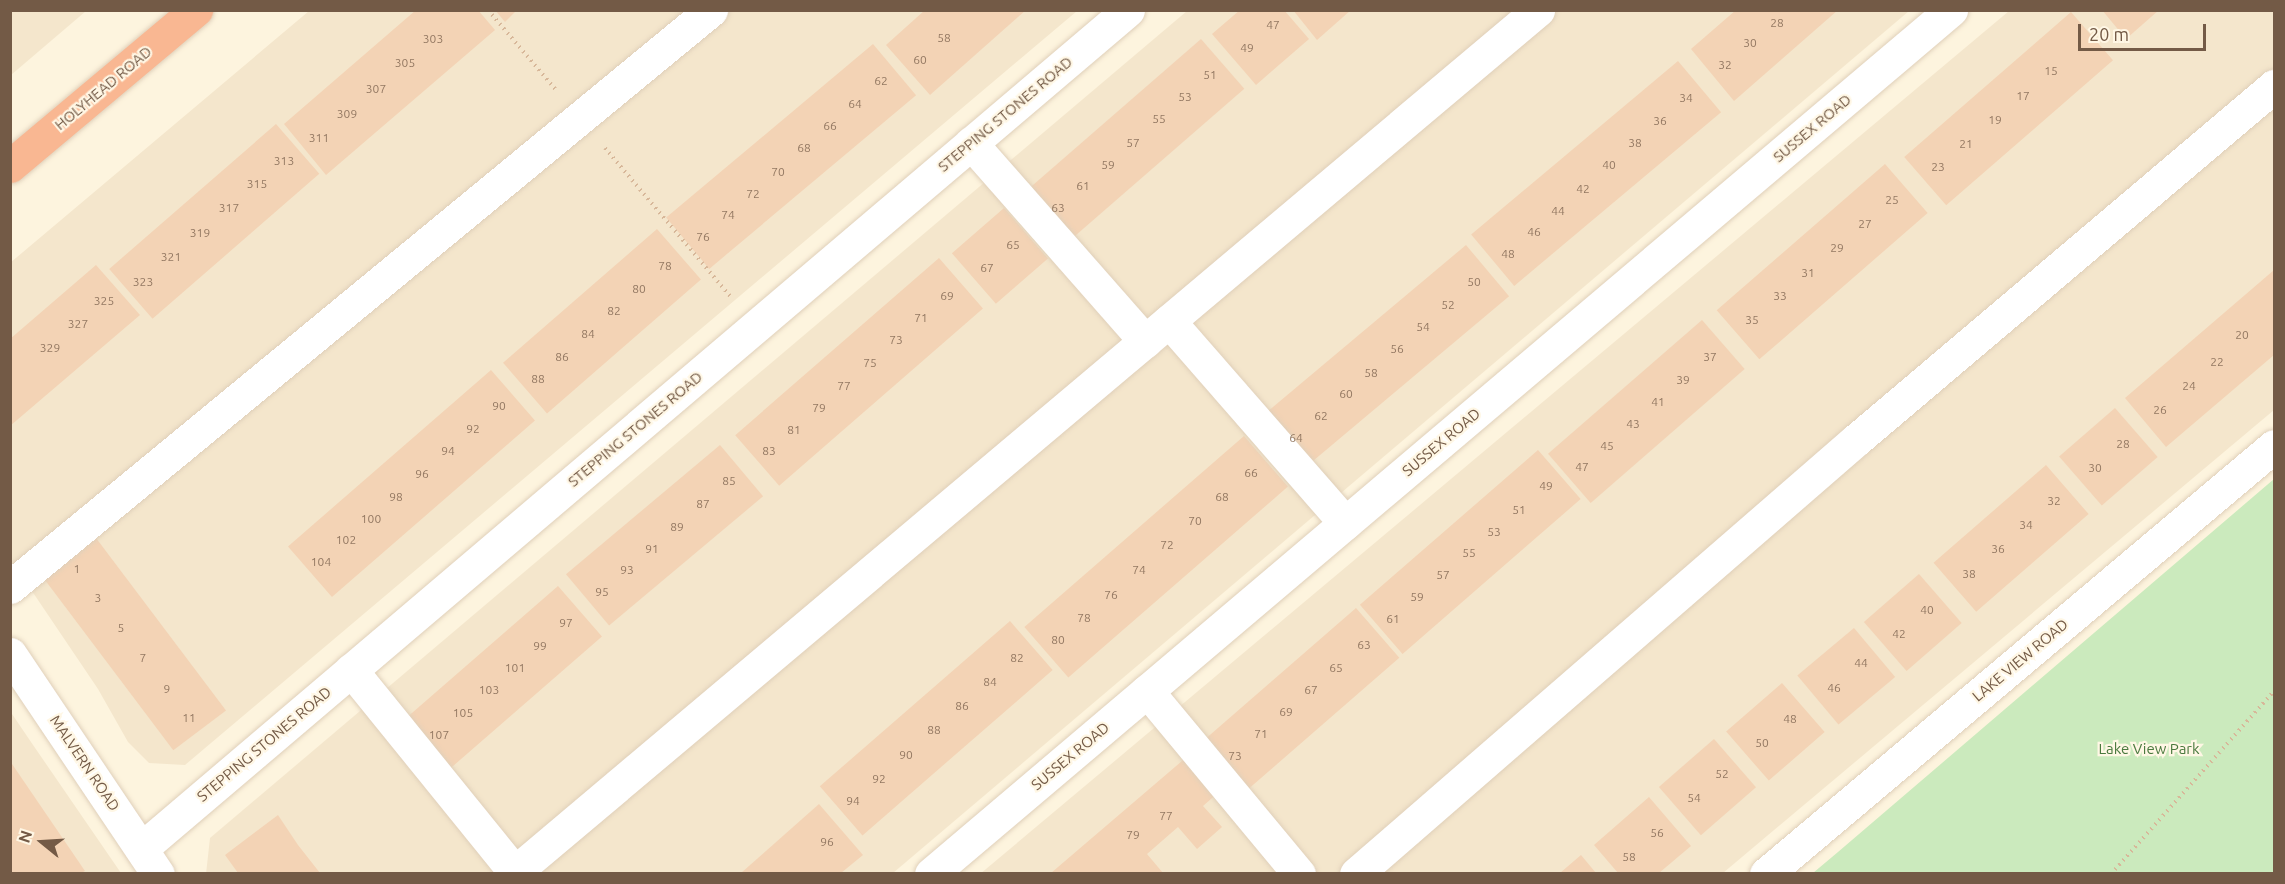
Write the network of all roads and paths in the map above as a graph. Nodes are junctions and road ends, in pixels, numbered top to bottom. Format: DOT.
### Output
graph roads {
  1 [pos="196,10"];
  2 [pos="488,10"];
  3 [pos="711,10"];
  4 [pos="1128,10"];
  5 [pos="1538,10"];
  6 [pos="1951,10"];
  7 [pos="2274,86"];
  8 [pos="580,118"];
  9 [pos="971,143"];
  10 [pos="10,165"];
  11 [pos="756,326"];
  12 [pos="1157,331"];
  13 [pos="2274,446"];
  14 [pos="1345,523"];
  15 [pos="10,587"];
  16 [pos="10,654"];
  17 [pos="351,670"];
  18 [pos="1147,691"];
  19 [pos="2274,691"];
  20 [pos="150,861"];
  21 [pos="516,873"];
  22 [pos="931,873"];
  23 [pos="1299,873"];
  24 [pos="1356,873"];
  25 [pos="1766,873"];
  26 [pos="2111,873"];
  1 -- 10 [label="highway, HOLYHEAD ROAD"];
  2 -- 8 [label="path"];
  3 -- 8 [label="street"];
  4 -- 9 [label="street, STEPPING STONES ROAD"];
  5 -- 12 [label="street"];
  6 -- 14 [label="street, SUSSEX ROAD"];
  7 -- 24 [label="street"];
  8 -- 11 [label="path"];
  8 -- 15 [label="street"];
  9 -- 11 [label="street, STEPPING STONES ROAD"];
  9 -- 12 [label="street"];
  11 -- 17 [label="street, STEPPING STONES ROAD"];
  12 -- 14 [label="street"];
  12 -- 21 [label="street"];
  13 -- 25 [label="street, LAKE VIEW ROAD"];
  14 -- 18 [label="street, SUSSEX ROAD"];
  16 -- 20 [label="street, MALVERN ROAD"];
  17 -- 20 [label="street, STEPPING STONES ROAD"];
  17 -- 21 [label="street"];
  18 -- 22 [label="street, SUSSEX ROAD"];
  18 -- 23 [label="street"];
  19 -- 26 [label="path"];
}
